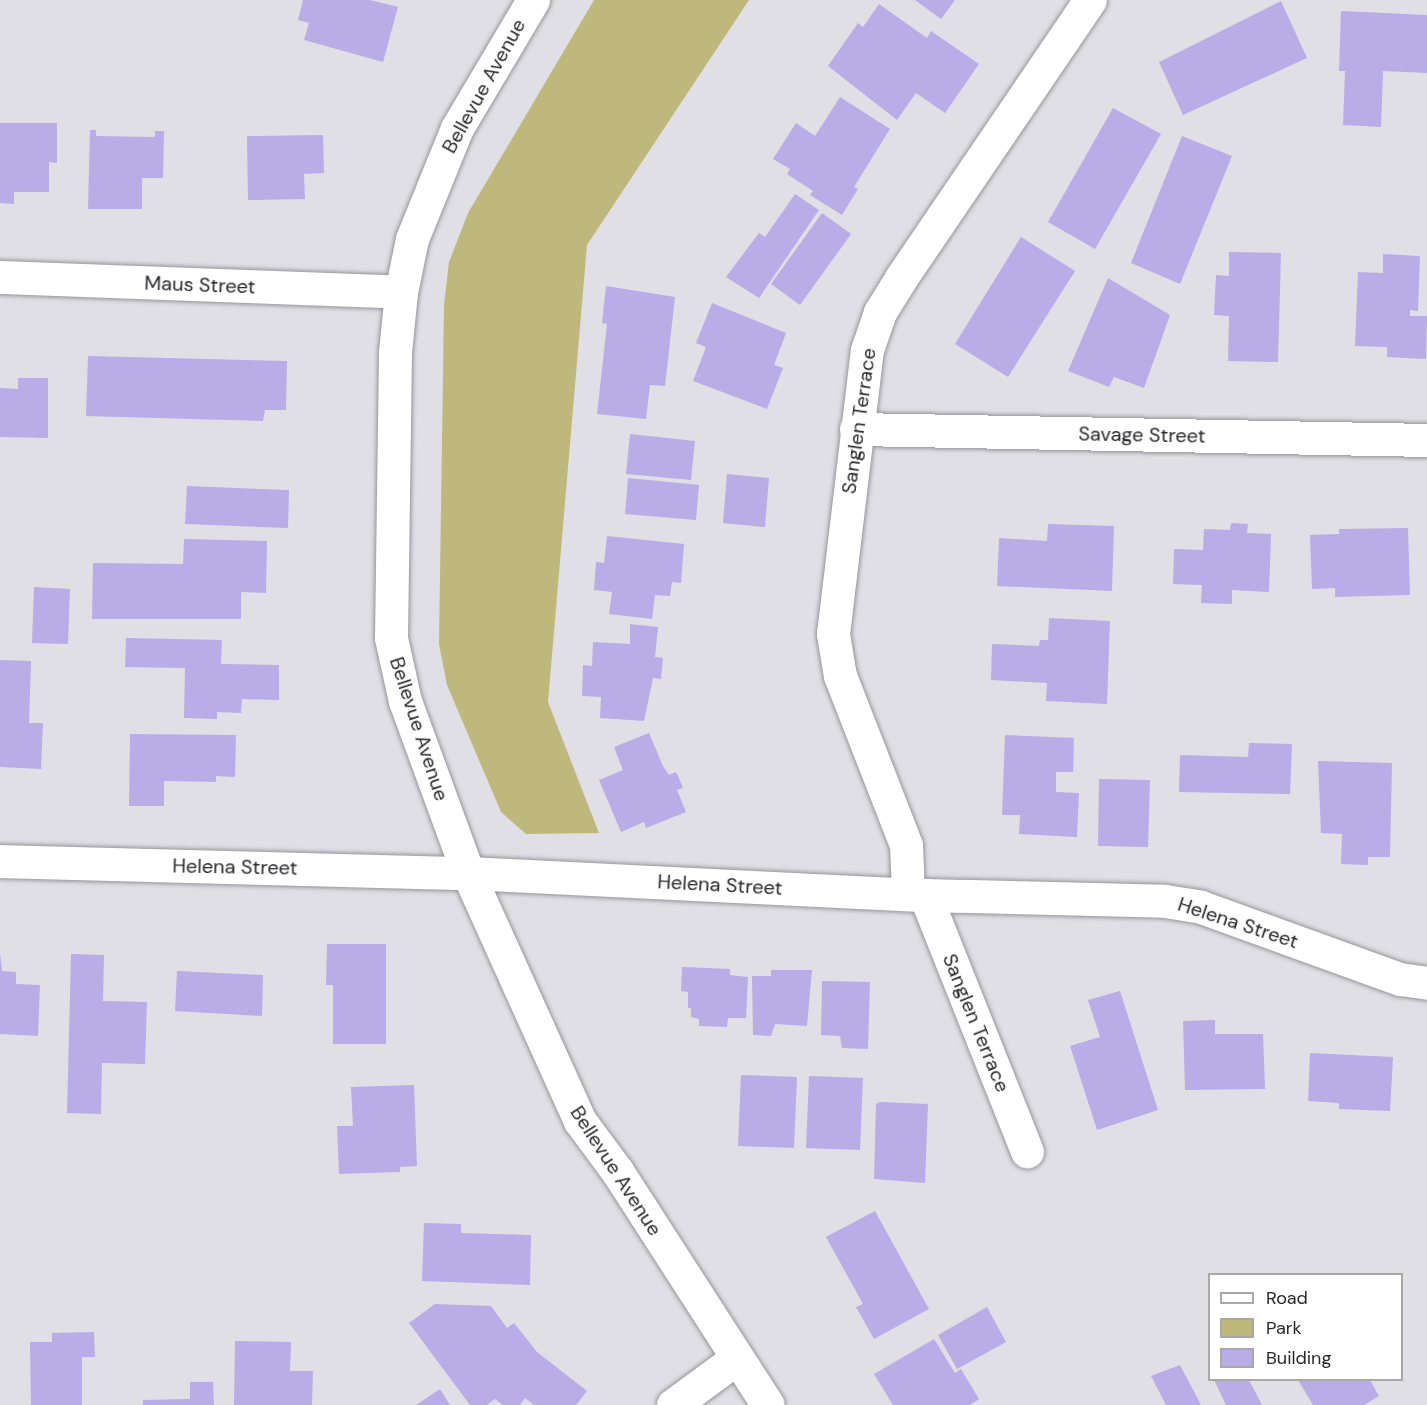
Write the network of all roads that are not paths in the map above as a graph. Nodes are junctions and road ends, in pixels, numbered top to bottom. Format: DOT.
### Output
graph roads {
  1 [pos="533,0"];
  2 [pos="1090,0"];
  3 [pos="0,277"];
  4 [pos="400,292"];
  5 [pos="856,429"];
  6 [pos="1427,440"];
  7 [pos="0,861"];
  8 [pos="468,873"];
  9 [pos="916,895"];
  10 [pos="1427,983"];
  11 [pos="1027,1151"];
  12 [pos="737,1358"];
  13 [pos="673,1405"];
  14 [pos="768,1405"];
  1 -- 4 [label="street, Bellevue Avenue"];
  2 -- 5 [label="street, Sanglen Terrace"];
  3 -- 4 [label="street, Maus Street"];
  4 -- 8 [label="street, Bellevue Avenue"];
  5 -- 6 [label="street, Savage Street"];
  5 -- 9 [label="street, Sanglen Terrace"];
  7 -- 8 [label="street, Helena Street"];
  8 -- 9 [label="street, Helena Street"];
  8 -- 12 [label="street, Bellevue Avenue"];
  9 -- 10 [label="street, Helena Street"];
  9 -- 11 [label="street, Sanglen Terrace"];
  12 -- 13 [label="street"];
  12 -- 14 [label="street, Bellevue Avenue"];
}
